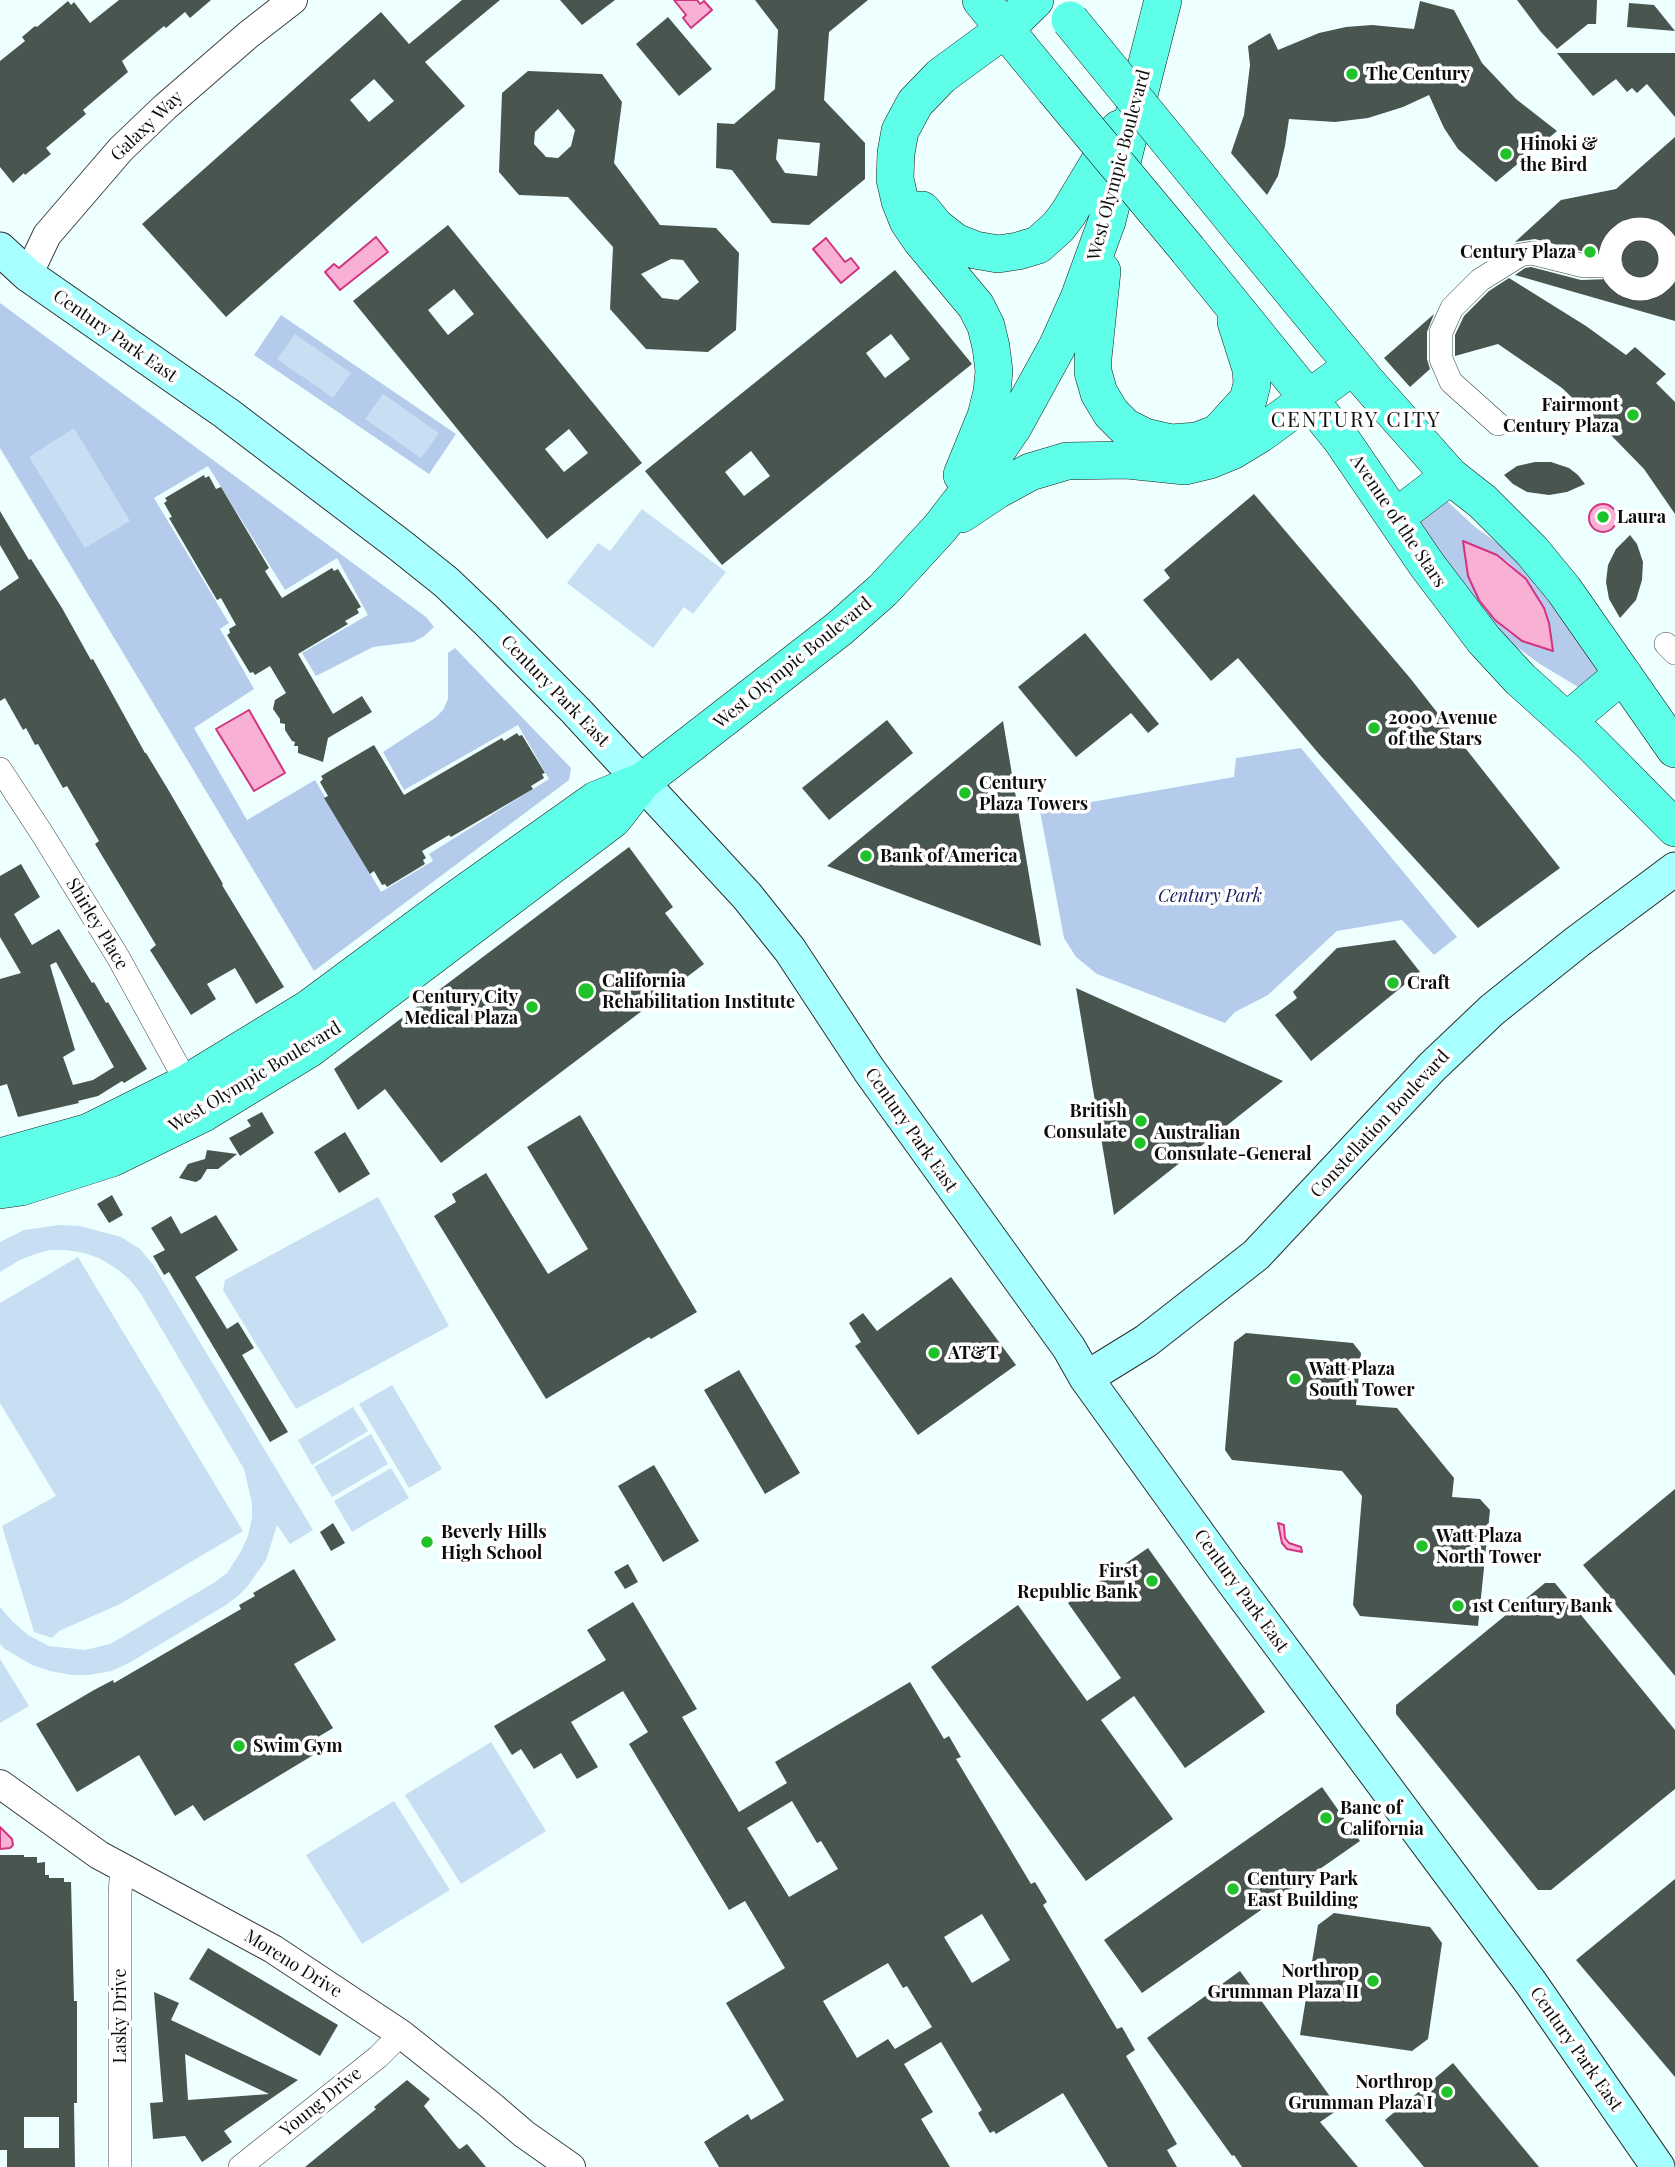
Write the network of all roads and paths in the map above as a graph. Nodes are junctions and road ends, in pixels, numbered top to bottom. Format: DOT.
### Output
graph roads {
  1 [pos="293,0"];
  2 [pos="981,0"];
  3 [pos="1163,0"];
  4 [pos="1055,8"];
  5 [pos="1012,38"];
  6 [pos="1138,98"];
  7 [pos="1107,221"];
  8 [pos="0,249"];
  9 [pos="1609,265"];
  10 [pos="28,275"];
  11 [pos="1229,301"];
  12 [pos="1346,356"];
  13 [pos="1301,389"];
  14 [pos="1498,424"];
  15 [pos="1217,433"];
  16 [pos="1450,476"];
  17 [pos="1395,518"];
  18 [pos="940,528"];
  19 [pos="1623,674"];
  20 [pos="1567,721"];
  21 [pos="1675,749"];
  22 [pos="0,769"];
  23 [pos="643,781"];
  24 [pos="1675,828"];
  25 [pos="1675,869"];
  26 [pos="187,1083"];
  27 [pos="0,1157"];
  28 [pos="0,1190"];
  29 [pos="1086,1378"];
  30 [pos="0,1784"];
  31 [pos="122,1866"];
  32 [pos="401,2034"];
  33 [pos="120,2167"];
  34 [pos="240,2167"];
  35 [pos="571,2167"];
  36 [pos="1658,2167"];
  1 -- 10 [label="street, Galaxy Way"];
  2 -- 5 [label="main road, Avenue of the Stars"];
  3 -- 6 [label="main road, West Olympic Boulevard"];
  4 -- 5 [label="main road"];
  4 -- 12 [label="main road, bridge"];
  5 -- 6 [label="main road"];
  5 -- 11 [label="main road, Avenue of the Stars, bridge"];
  5 -- 18 [label="main road"];
  6 -- 7 [label="main road, West Olympic Boulevard"];
  7 -- 15 [label="main road"];
  7 -- 18 [label="main road, West Olympic Boulevard"];
  8 -- 10 [label="main road, Century Park East"];
  9 -- 14 [label="street"];
  10 -- 23 [label="main road, Century Park East"];
  11 -- 13 [label="main road, Avenue of the Stars"];
  11 -- 15 [label="main road"];
  12 -- 13 [label="main road"];
  12 -- 16 [label="main road"];
  13 -- 15 [label="main road"];
  13 -- 17 [label="main road, Avenue of the Stars"];
  13 -- 18 [label="main road"];
  16 -- 17 [label="main road"];
  16 -- 19 [label="main road"];
  17 -- 20 [label="main road, Avenue of the Stars"];
  18 -- 23 [label="main road, West Olympic Boulevard"];
  19 -- 20 [label="main road"];
  19 -- 21 [label="main road"];
  20 -- 24 [label="main road, Avenue of the Stars"];
  22 -- 26 [label="street, Shirley Place"];
  23 -- 26 [label="main road, West Olympic Boulevard"];
  23 -- 28 [label="main road, West Olympic Boulevard"];
  23 -- 29 [label="main road, Century Park East"];
  25 -- 29 [label="main road, Constellation Boulevard"];
  26 -- 27 [label="main road, West Olympic Boulevard"];
  29 -- 36 [label="main road, Century Park East"];
  30 -- 31 [label="street, Moreno Drive"];
  31 -- 32 [label="street, Moreno Drive"];
  31 -- 33 [label="street, Lasky Drive"];
  32 -- 34 [label="street, Young Drive"];
  32 -- 35 [label="street, Moreno Drive"];
}
